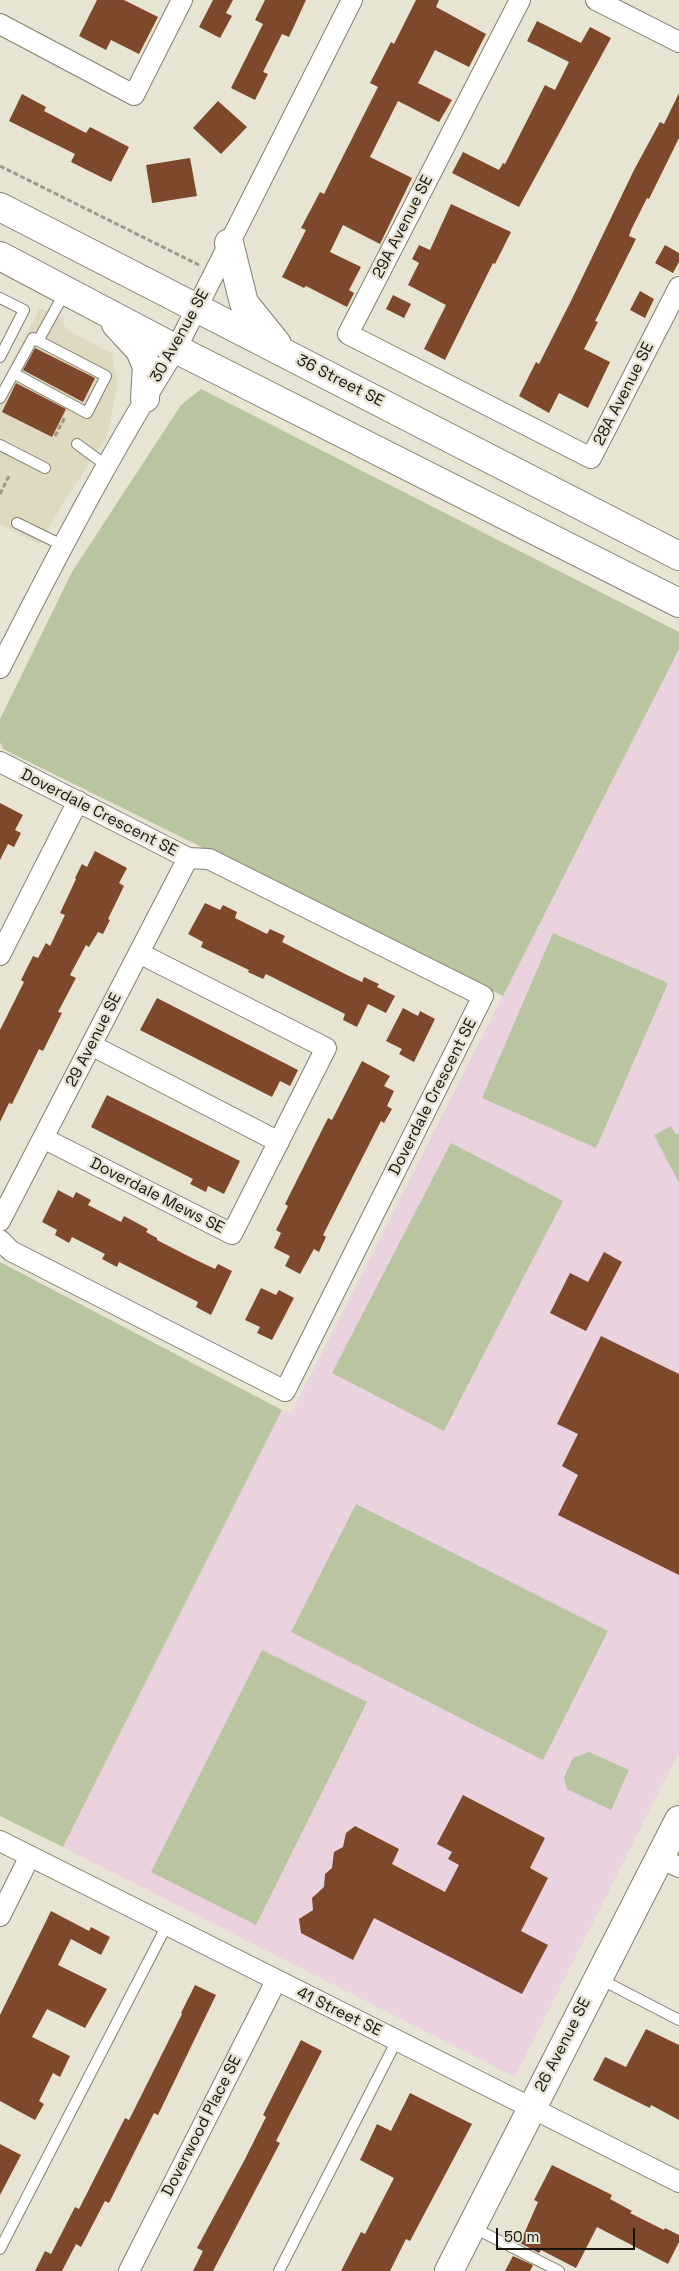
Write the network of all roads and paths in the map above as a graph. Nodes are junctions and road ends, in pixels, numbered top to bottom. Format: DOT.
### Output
graph roads {
  1 [pos="182,0"];
  2 [pos="352,0"];
  3 [pos="520,0"];
  4 [pos="596,0"];
  5 [pos="9,28"];
  6 [pos="679,42"];
  7 [pos="0,166"];
  8 [pos="0,207"];
  9 [pos="228,243"];
  10 [pos="0,256"];
  11 [pos="214,272"];
  12 [pos="679,287"];
  13 [pos="65,291"];
  14 [pos="0,298"];
  15 [pos="198,308"];
  16 [pos="105,312"];
  17 [pos="38,341"];
  18 [pos="176,349"];
  19 [pos="282,351"];
  20 [pos="0,357"];
  21 [pos="15,374"];
  22 [pos="468,395"];
  23 [pos="0,398"];
  24 [pos="145,398"];
  25 [pos="77,444"];
  26 [pos="0,445"];
  27 [pos="107,466"];
  28 [pos="46,468"];
  29 [pos="10,474"];
  30 [pos="0,494"];
  31 [pos="17,523"];
  32 [pos="62,545"];
  33 [pos="679,556"];
  34 [pos="679,603"];
  35 [pos="0,668"];
  36 [pos="0,762"];
  37 [pos="78,801"];
  38 [pos="188,858"];
  39 [pos="139,953"];
  40 [pos="0,955"];
  41 [pos="91,1045"];
  42 [pos="43,1138"];
  43 [pos="279,1142"];
  44 [pos="0,1221"];
  45 [pos="0,1240"];
  46 [pos="679,1820"];
  47 [pos="0,1842"];
  48 [pos="30,1856"];
  49 [pos="670,1862"];
  50 [pos="0,1916"];
  51 [pos="167,1925"];
  52 [pos="597,1978"];
  53 [pos="276,1981"];
  54 [pos="679,2020"];
  55 [pos="397,2040"];
  56 [pos="531,2108"];
  57 [pos="679,2182"];
  58 [pos="471,2226"];
  59 [pos="0,2249"];
  60 [pos="129,2271"];
  61 [pos="279,2271"];
  62 [pos="449,2271"];
  63 [pos="559,2271"];
  1 -- 5 [label="street"];
  2 -- 9 [label="street, 30 Avenue SE"];
  3 -- 22 [label="street, 29A Avenue SE"];
  4 -- 6 [label="street"];
  7 -- 11 [label="path"];
  8 -- 15 [label="main road, 36 Street SE"];
  9 -- 11 [label="street, 30 Avenue SE"];
  9 -- 19 [label="main road"];
  10 -- 13 [label="main road"];
  11 -- 15 [label="street, 30 Avenue SE"];
  12 -- 22 [label="street, 28A Avenue SE"];
  13 -- 16 [label="main road"];
  13 -- 17 [label="lane"];
  14 -- 20 [label="lane"];
  15 -- 18 [label="street, 30 Avenue SE"];
  15 -- 19 [label="main road, 36 Street SE"];
  16 -- 18 [label="main road"];
  16 -- 24 [label="main road"];
  17 -- 21 [label="lane"];
  17 -- 21 [label="lane"];
  18 -- 24 [label="street, 30 Avenue SE"];
  18 -- 34 [label="main road"];
  19 -- 33 [label="main road, 36 Street SE"];
  21 -- 23 [label="lane"];
  24 -- 27 [label="street, 30 Avenue SE"];
  25 -- 27 [label="lane"];
  26 -- 28 [label="lane"];
  27 -- 32 [label="street, 30 Avenue SE"];
  29 -- 30 [label="path"];
  31 -- 32 [label="lane"];
  32 -- 35 [label="street, 30 Avenue SE"];
  36 -- 37 [label="street, Doverdale Crescent SE"];
  37 -- 38 [label="street, Doverdale Crescent SE"];
  37 -- 40 [label="street"];
  38 -- 39 [label="street, 29 Avenue SE"];
  38 -- 45 [label="street, Doverdale Crescent SE"];
  39 -- 41 [label="street, 29 Avenue SE"];
  39 -- 43 [label="street, Doverdale Mews SE"];
  41 -- 42 [label="street, 29 Avenue SE"];
  41 -- 43 [label="street"];
  42 -- 43 [label="street, Doverdale Mews SE"];
  42 -- 44 [label="street, 29 Avenue SE"];
  46 -- 49 [label="main road, 26 Avenue SE"];
  47 -- 48 [label="street, 41 Street SE"];
  48 -- 50 [label="street"];
  48 -- 51 [label="street, 41 Street SE"];
  49 -- 52 [label="main road, 26 Avenue SE"];
  51 -- 53 [label="street, 41 Street SE"];
  51 -- 59 [label="lane"];
  52 -- 54 [label="lane"];
  52 -- 56 [label="main road, 26 Avenue SE"];
  53 -- 55 [label="street, 41 Street SE"];
  53 -- 60 [label="street, Doverwood Place SE"];
  55 -- 56 [label="street, 41 Street SE"];
  55 -- 61 [label="lane"];
  56 -- 57 [label="street, 41 Street SE"];
  56 -- 58 [label="main road, 26 Avenue SE"];
  58 -- 62 [label="main road, 26 Avenue SE"];
  58 -- 63 [label="lane"];
}
